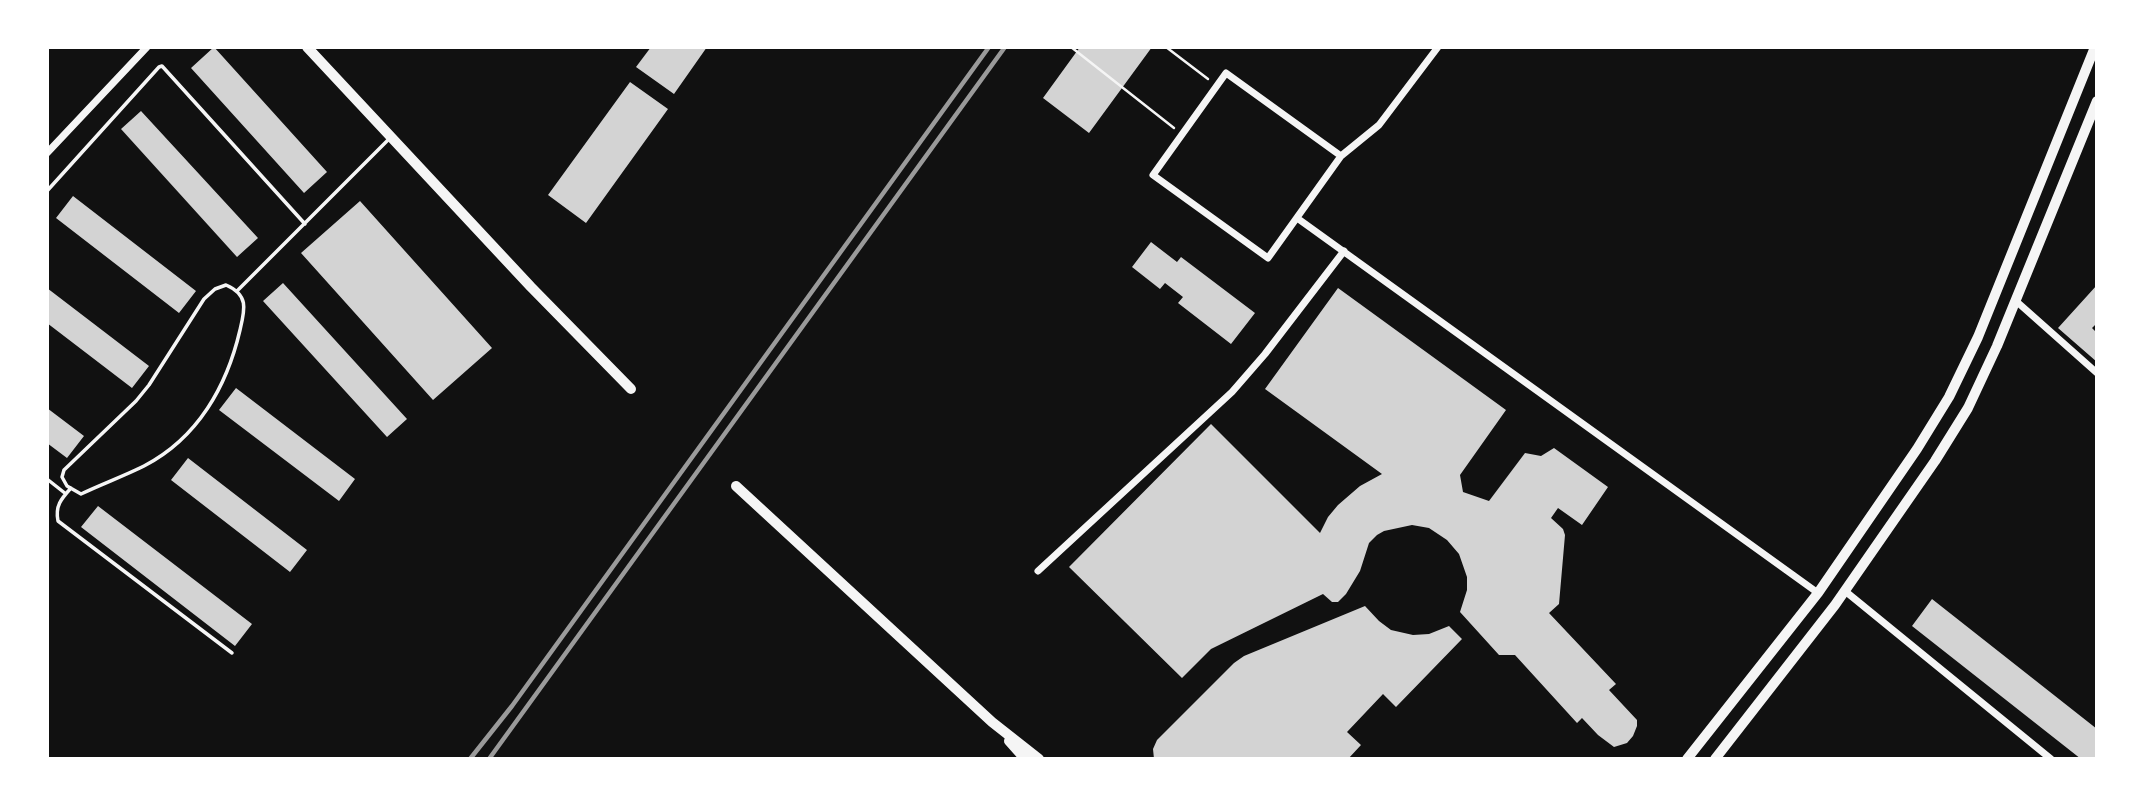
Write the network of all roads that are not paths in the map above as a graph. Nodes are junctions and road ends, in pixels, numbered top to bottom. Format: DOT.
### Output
graph roads {
  1 [pos="147,47"];
  2 [pos="307,47"];
  3 [pos="1438,47"];
  4 [pos="2095,47"];
  5 [pos="2097,101"];
  6 [pos="391,138"];
  7 [pos="47,153"];
  8 [pos="1341,156"];
  9 [pos="47,191"];
  10 [pos="1297,218"];
  11 [pos="306,223"];
  12 [pos="1344,251"];
  13 [pos="238,290"];
  14 [pos="2016,301"];
  15 [pos="2097,373"];
  16 [pos="631,389"];
  17 [pos="47,479"];
  18 [pos="736,486"];
  19 [pos="71,488"];
  20 [pos="66,494"];
  21 [pos="1038,571"];
  22 [pos="1845,591"];
  23 [pos="1818,593"];
  24 [pos="232,653"];
  25 [pos="992,722"];
  26 [pos="1025,759"];
  27 [pos="1039,759"];
  28 [pos="1687,759"];
  29 [pos="1715,759"];
  30 [pos="2051,759"];
  1 -- 7 [label="street"];
  2 -- 6 [label="main road"];
  3 -- 8 [label="street"];
  4 -- 23 [label="highway"];
  5 -- 14 [label="highway"];
  6 -- 11 [label="lane"];
  6 -- 16 [label="main road"];
  8 -- 10 [label="street"];
  8 -- 10 [label="street"];
  9 -- 11 [label="lane"];
  10 -- 12 [label="street"];
  11 -- 13 [label="lane"];
  12 -- 21 [label="street"];
  12 -- 23 [label="street"];
  13 -- 19 [label="lane"];
  13 -- 19 [label="lane"];
  14 -- 15 [label="street"];
  14 -- 22 [label="highway"];
  17 -- 20 [label="lane"];
  18 -- 25 [label="main road"];
  19 -- 20 [label="lane"];
  20 -- 24 [label="lane"];
  22 -- 29 [label="highway"];
  22 -- 30 [label="street"];
  23 -- 28 [label="highway"];
  25 -- 26 [label="main road"];
  25 -- 27 [label="main road"];
}
